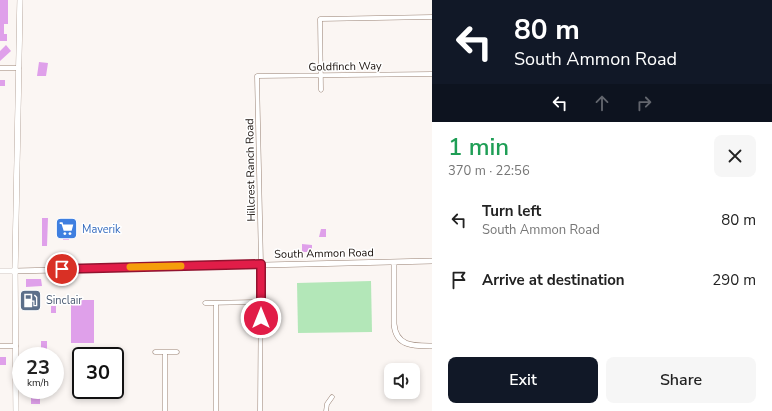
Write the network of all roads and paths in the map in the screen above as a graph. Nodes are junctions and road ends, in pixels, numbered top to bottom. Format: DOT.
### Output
graph roads {
  1 [pos="20,0"];
  2 [pos="432,18"];
  3 [pos="0,68"];
  4 [pos="19,68"];
  5 [pos="432,74"];
  6 [pos="321,75"];
  7 [pos="257,76"];
  8 [pos="321,90"];
  9 [pos="432,261"];
  10 [pos="394,262"];
  11 [pos="261,264"];
  12 [pos="0,271"];
  13 [pos="15,271"];
  14 [pos="261,302"];
  15 [pos="205,303"];
  16 [pos="216,303"];
  17 [pos="0,346"];
  18 [pos="16,346"];
  19 [pos="432,346"];
  20 [pos="155,352"];
  21 [pos="165,352"];
  22 [pos="177,352"];
  23 [pos="332,397"];
  24 [pos="16,411"];
  25 [pos="165,411"];
  26 [pos="216,411"];
  27 [pos="260,411"];
  28 [pos="326,411"];
  1 -- 4 [label="main road"];
  2 -- 6 [label="street"];
  3 -- 4 [label="street"];
  4 -- 13 [label="main road"];
  5 -- 6 [label="street, Goldfinch Way"];
  6 -- 7 [label="street, Goldfinch Way"];
  6 -- 8 [label="street"];
  7 -- 11 [label="street, Hillcrest Ranch Road"];
  9 -- 10 [label="street, South Ammon Road"];
  10 -- 11 [label="street, South Ammon Road"];
  10 -- 19 [label="street"];
  11 -- 13 [label="street, South Ammon Road"];
  11 -- 14 [label="street, Hillcrest Ranch Road"];
  12 -- 13 [label="main road, South Ammon Road"];
  13 -- 18 [label="main road"];
  14 -- 16 [label="street"];
  14 -- 27 [label="street, Hillcrest Ranch Road"];
  15 -- 16 [label="street"];
  16 -- 26 [label="street"];
  17 -- 18 [label="street"];
  18 -- 24 [label="main road"];
  20 -- 21 [label="street"];
  21 -- 22 [label="street"];
  21 -- 25 [label="street"];
  23 -- 28 [label="street"];
}
